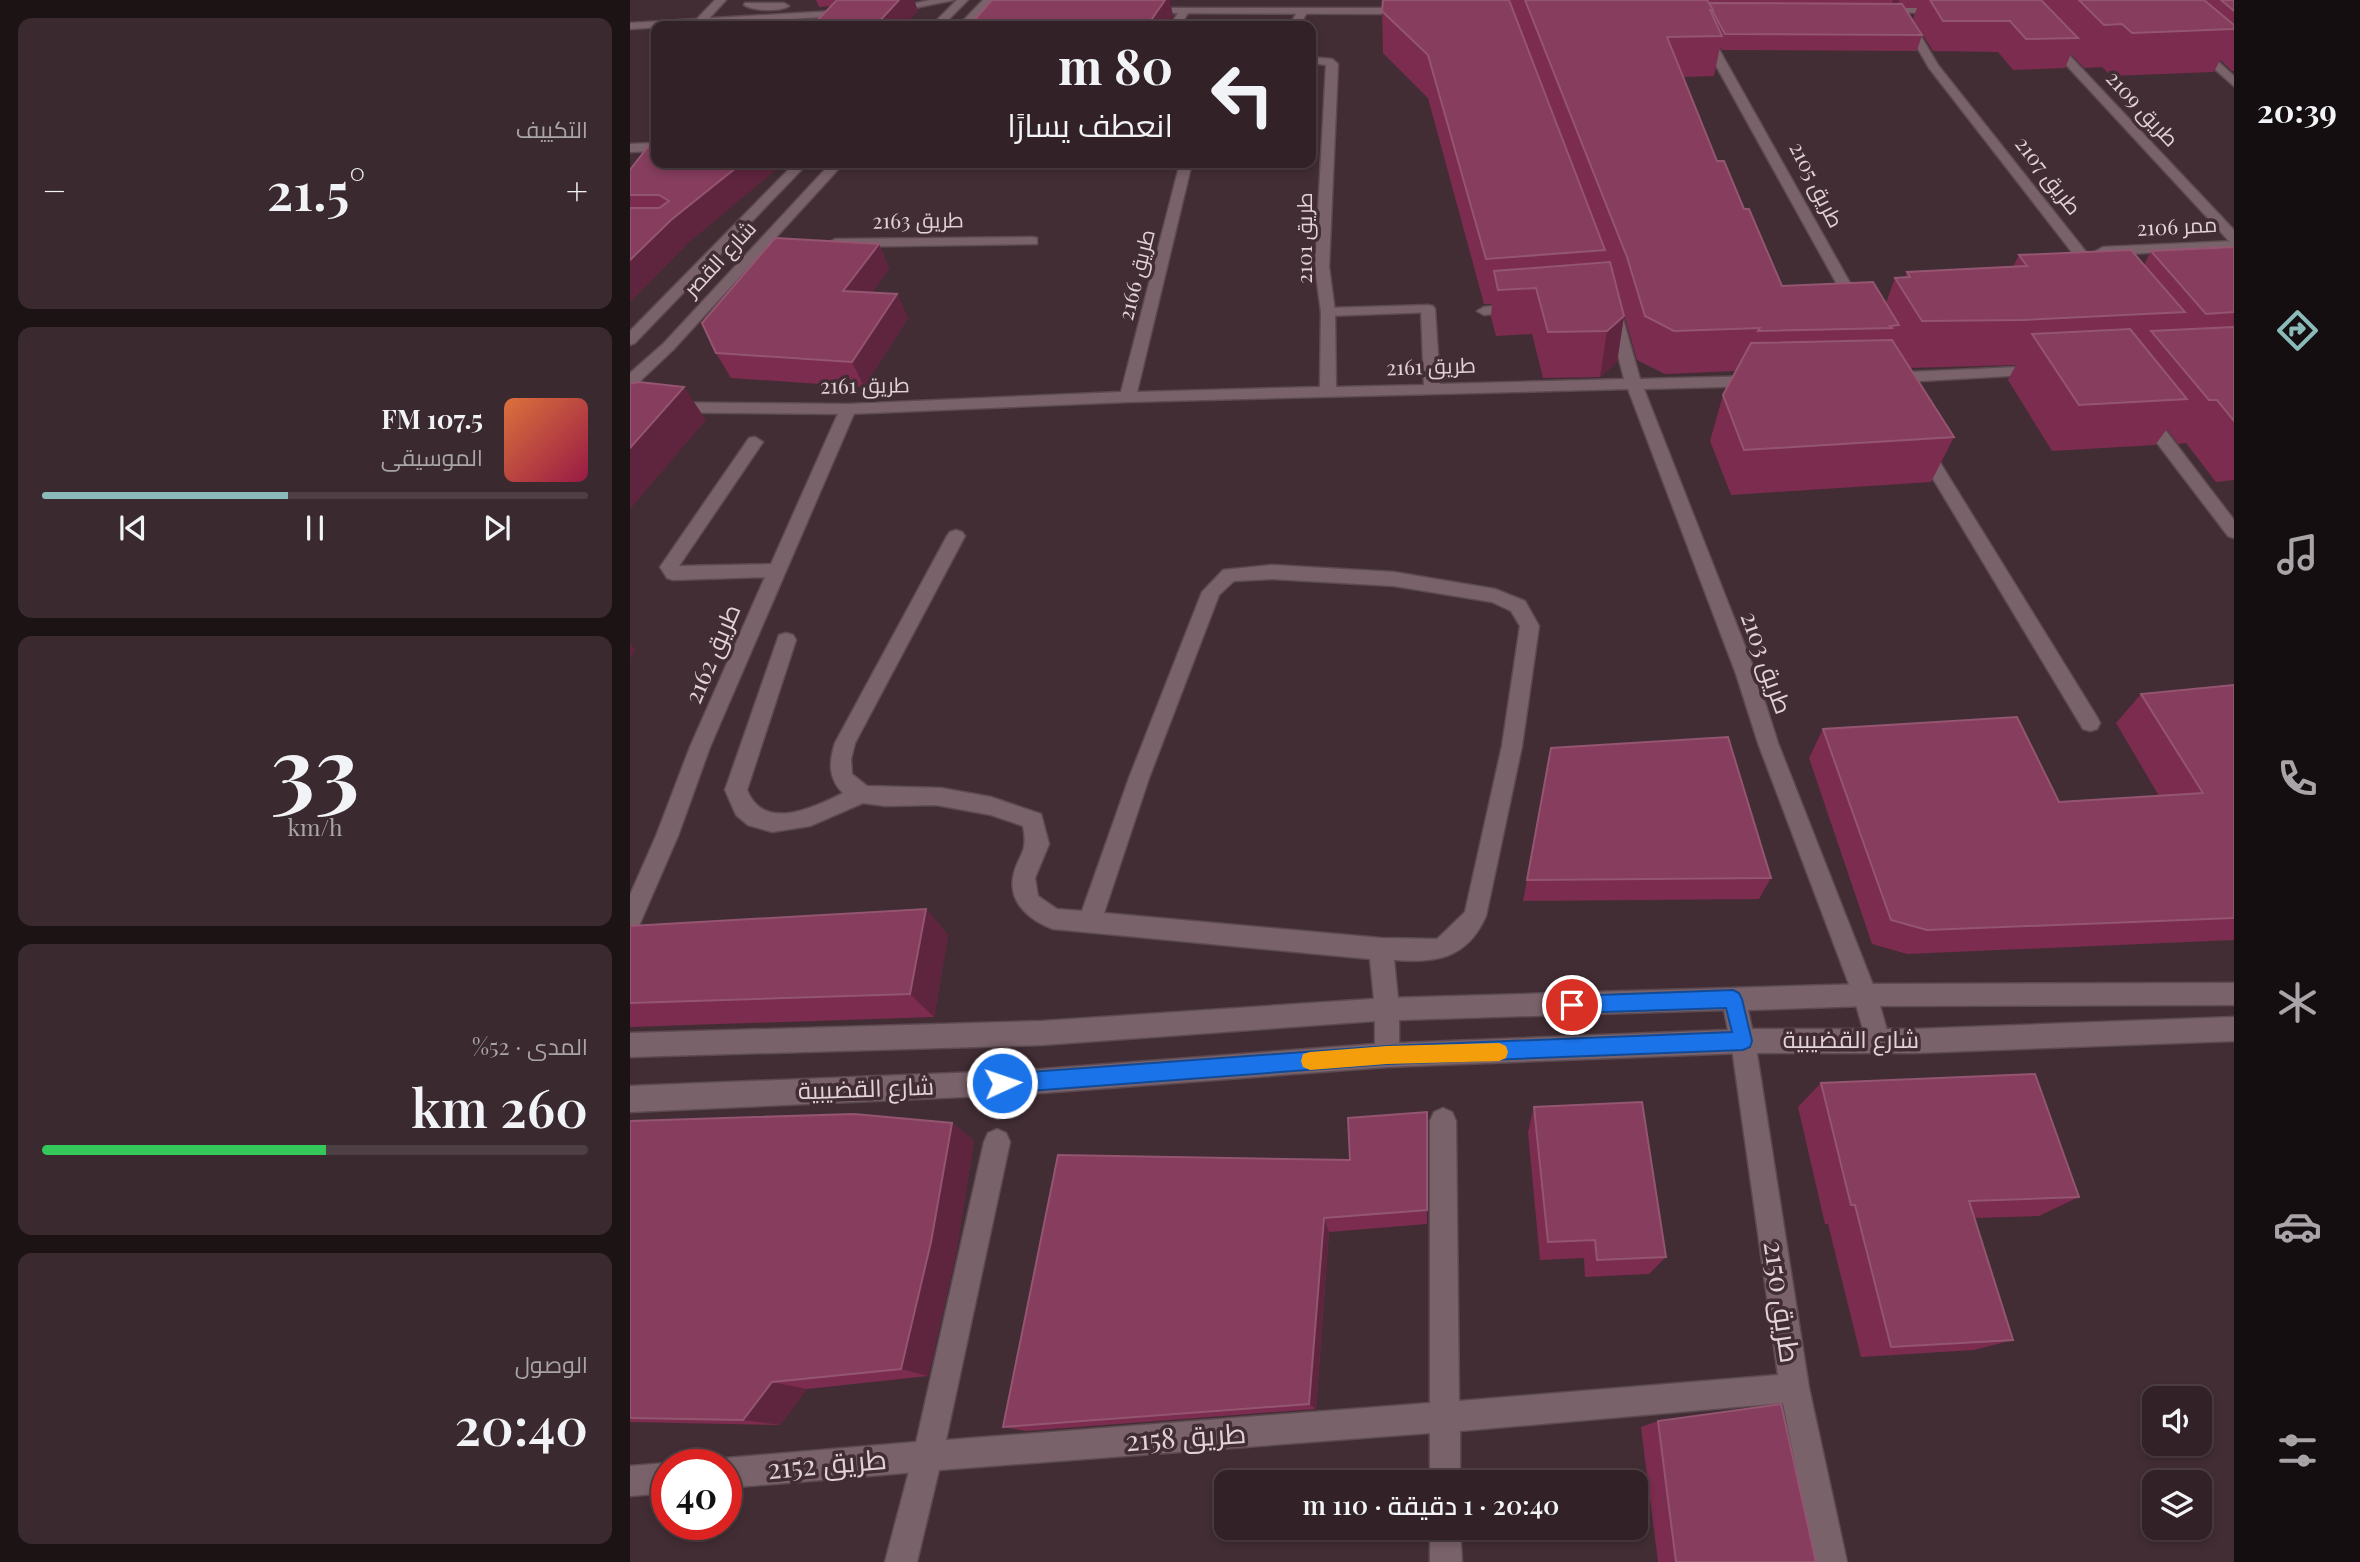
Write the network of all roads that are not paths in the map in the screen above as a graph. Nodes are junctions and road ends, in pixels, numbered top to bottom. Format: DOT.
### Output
graph roads {
  1 [pos="721,0"];
  2 [pos="949,0"];
  3 [pos="963,0"];
  4 [pos="989,0"];
  5 [pos="1924,0"];
  6 [pos="1152,1"];
  7 [pos="786,3"];
  8 [pos="749,5"];
  9 [pos="1185,10"];
  10 [pos="999,11"];
  11 [pos="1303,11"];
  12 [pos="1860,11"];
  13 [pos="1900,11"];
  14 [pos="1945,11"];
  15 [pos="1933,12"];
  16 [pos="974,15"];
  17 [pos="777,18"];
  18 [pos="701,21"];
  19 [pos="730,21"];
  20 [pos="941,21"];
  21 [pos="968,21"];
  22 [pos="1178,21"];
  23 [pos="1297,21"];
  24 [pos="651,25"];
  25 [pos="1699,25"];
  26 [pos="630,26"];
  27 [pos="2039,29"];
  28 [pos="2186,37"];
  29 [pos="1316,61"];
  30 [pos="2234,82"];
  31 [pos="651,148"];
  32 [pos="633,151"];
  33 [pos="797,168"];
  34 [pos="833,168"];
  35 [pos="1185,168"];
  36 [pos="2234,238"];
  37 [pos="1032,241"];
  38 [pos="816,243"];
  39 [pos="763,244"];
  40 [pos="790,244"];
  41 [pos="2234,245"];
  42 [pos="2080,253"];
  43 [pos="2106,286"];
  44 [pos="1605,301"];
  45 [pos="1535,307"];
  46 [pos="1484,311"];
  47 [pos="1328,312"];
  48 [pos="1863,318"];
  49 [pos="630,340"];
  50 [pos="2056,370"];
  51 [pos="1884,378"];
  52 [pos="1770,380"];
  53 [pos="630,382"];
  54 [pos="1633,382"];
  55 [pos="1432,388"];
  56 [pos="1328,392"];
  57 [pos="1128,397"];
  58 [pos="2133,400"];
  59 [pos="630,407"];
  60 [pos="848,409"];
  61 [pos="1916,437"];
  62 [pos="755,442"];
  63 [pos="2234,532"];
  64 [pos="956,536"];
  65 [pos="775,570"];
  66 [pos="786,640"];
  67 [pos="2090,723"];
  68 [pos="862,793"];
  69 [pos="630,921"];
  70 [pos="1090,922"];
  71 [pos="1381,949"];
  72 [pos="2234,993"];
  73 [pos="1865,995"];
  74 [pos="1733,999"];
  75 [pos="1387,1009"];
  76 [pos="2234,1029"];
  77 [pos="1743,1041"];
  78 [pos="1878,1041"];
  79 [pos="630,1045"];
  80 [pos="1387,1055"];
  81 [pos="630,1099"];
  82 [pos="1443,1121"];
  83 [pos="997,1142"];
  84 [pos="1794,1388"];
  85 [pos="1445,1418"];
  86 [pos="928,1456"];
  87 [pos="1445,1470"];
  88 [pos="742,1472"];
  89 [pos="651,1479"];
  90 [pos="630,1481"];
  91 [pos="1445,1540"];
  92 [pos="901,1562"];
  93 [pos="1446,1562"];
  94 [pos="1831,1562"];
  1 -- 18 [label="street"];
  2 -- 17 [label="street"];
  3 -- 20 [label="street"];
  4 -- 16 [label="street"];
  5 -- 15 [label="street"];
  6 -- 9 [label="street"];
  6 -- 11 [label="street"];
  7 -- 8 [label="street"];
  7 -- 17 [label="street"];
  9 -- 11 [label="street"];
  9 -- 22 [label="street"];
  10 -- 16 [label="street"];
  11 -- 23 [label="street"];
  12 -- 13 [label="street"];
  13 -- 15 [label="street"];
  13 -- 42 [label="street, طريق 2107"];
  14 -- 15 [label="street"];
  16 -- 21 [label="street"];
  17 -- 19 [label="street"];
  24 -- 26 [label="street"];
  25 -- 48 [label="street, طريق 2105"];
  27 -- 36 [label="street, طريق 2109"];
  28 -- 30 [label="street"];
  29 -- 47 [label="street, طريق 2101"];
  31 -- 32 [label="street"];
  33 -- 49 [label="street, شارع القصر"];
  34 -- 39 [label="street, شارع القصر"];
  35 -- 57 [label="street, طريق 2166"];
  37 -- 38 [label="street, طريق 2163"];
  39 -- 40 [label="street"];
  39 -- 53 [label="street, شارع القصر"];
  41 -- 42 [label="street, ممر 2106"];
  42 -- 43 [label="street, طريق 2107"];
  44 -- 54 [label="street, طريق 2103"];
  45 -- 46 [label="street"];
  47 -- 55 [label="street"];
  47 -- 56 [label="street, طريق 2101"];
  50 -- 51 [label="street"];
  52 -- 54 [label="street, طريق 2161"];
  54 -- 55 [label="street, طريق 2161"];
  54 -- 73 [label="street, طريق 2103"];
  55 -- 56 [label="street, طريق 2161"];
  56 -- 57 [label="street, طريق 2161"];
  57 -- 60 [label="street, طريق 2161"];
  58 -- 63 [label="street"];
  59 -- 60 [label="street, طريق 2161"];
  60 -- 65 [label="street, طريق 2162"];
  61 -- 67 [label="street"];
  62 -- 65 [label="street"];
  64 -- 68 [label="street"];
  65 -- 69 [label="street, طريق 2162"];
  66 -- 68 [label="street"];
  68 -- 70 [label="street"];
  70 -- 71 [label="street"];
  70 -- 71 [label="street"];
  71 -- 75 [label="street"];
  72 -- 73 [label="street, شارع القضيبية"];
  73 -- 74 [label="street, شارع القضيبية"];
  73 -- 78 [label="street, طريق 2103"];
  74 -- 75 [label="street, شارع القضيبية"];
  74 -- 77 [label="street, طريق 2150"];
  75 -- 79 [label="street, شارع القضيبية"];
  75 -- 80 [label="street"];
  76 -- 78 [label="street, شارع القضيبية"];
  77 -- 78 [label="street, شارع القضيبية"];
  77 -- 80 [label="street, شارع القضيبية"];
  77 -- 84 [label="street, طريق 2150"];
  80 -- 81 [label="street, شارع القضيبية"];
  82 -- 85 [label="street"];
  83 -- 86 [label="street"];
  84 -- 85 [label="street, طريق 2158"];
  84 -- 94 [label="street, طريق 2150"];
  85 -- 86 [label="street, طريق 2158"];
  85 -- 87 [label="street"];
  86 -- 88 [label="street, طريق 2152"];
  86 -- 92 [label="street"];
  89 -- 90 [label="street"];
  91 -- 93 [label="street"];
}
